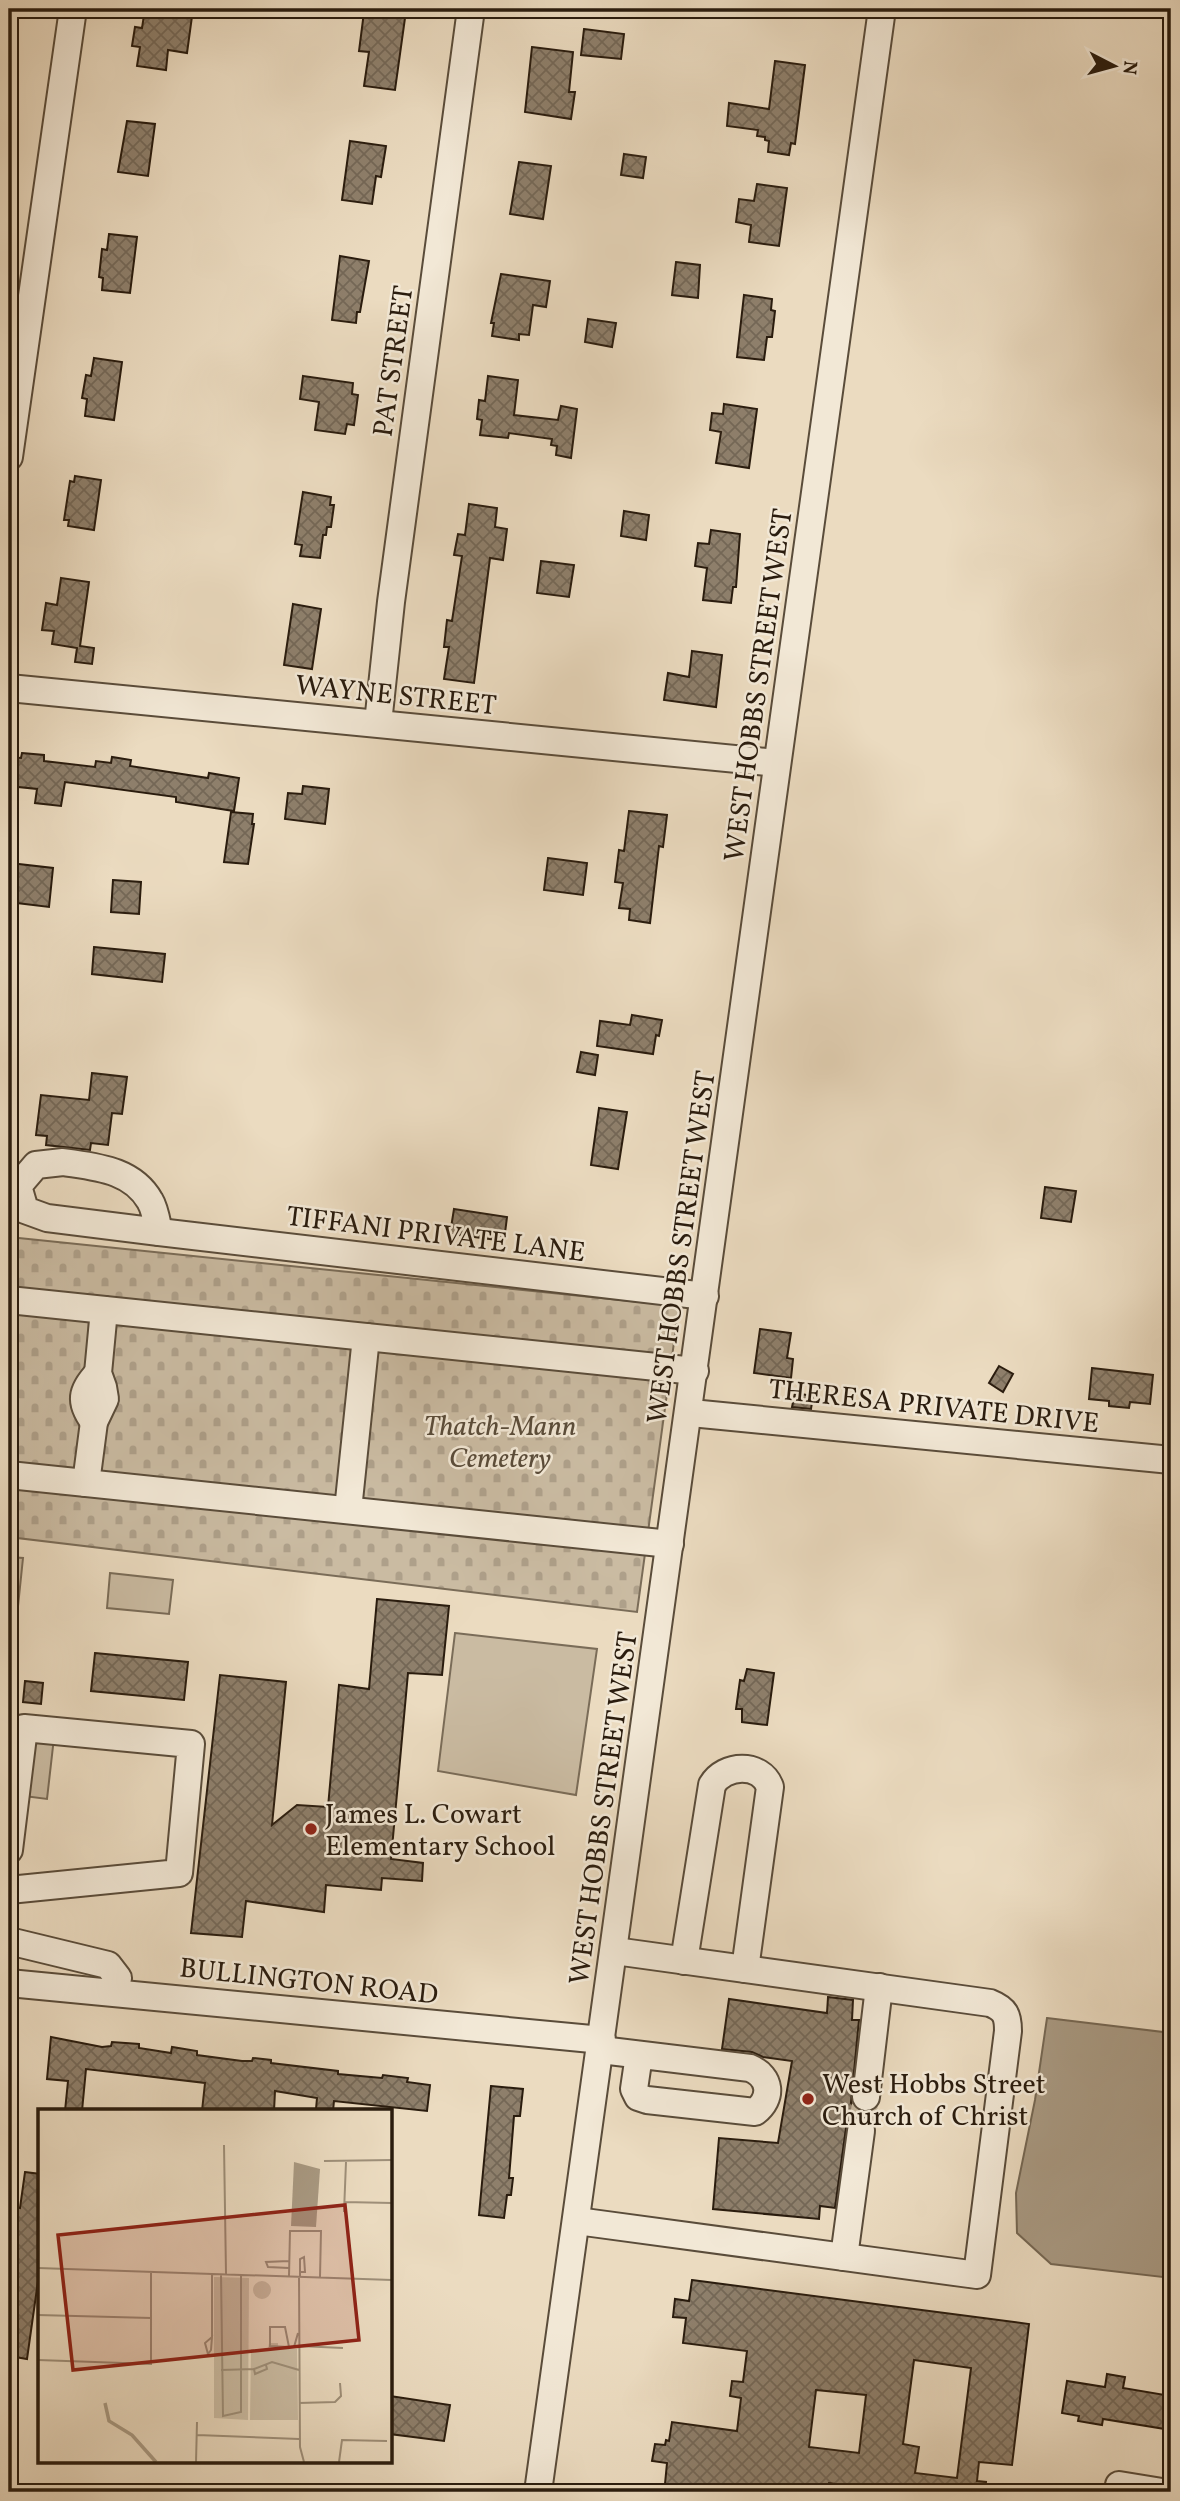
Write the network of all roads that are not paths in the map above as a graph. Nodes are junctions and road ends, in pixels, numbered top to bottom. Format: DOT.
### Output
graph roads {
  1 [pos="73,9"];
  2 [pos="471,9"];
  3 [pos="882,9"];
  4 [pos="9,457"];
  5 [pos="9,688"];
  6 [pos="378,723"];
  7 [pos="778,763"];
  8 [pos="159,1232"];
  9 [pos="705,1296"];
  10 [pos="9,1300"];
  11 [pos="104,1310"];
  12 [pos="366,1336"];
  13 [pos="695,1371"];
  14 [pos="691,1413"];
  15 [pos="1171,1460"];
  16 [pos="9,1475"];
  17 [pos="86,1483"];
  18 [pos="348,1510"];
  19 [pos="670,1544"];
  20 [pos="9,1850"];
  21 [pos="9,1890"];
  22 [pos="9,1941"];
  23 [pos="615,1951"];
  24 [pos="684,1961"];
  25 [pos="745,1969"];
  26 [pos="118,1978"];
  27 [pos="9,1983"];
  28 [pos="879,1987"];
  29 [pos="602,2045"];
  30 [pos="639,2055"];
  31 [pos="866,2097"];
  32 [pos="861,2131"];
  33 [pos="577,2221"];
  34 [pos="844,2257"];
  35 [pos="1119,2485"];
  36 [pos="538,2492"];
  37 [pos="1162,2492"];
  1 -- 4 [label="street"];
  2 -- 6 [label="street, PAT STREET"];
  3 -- 7 [label="street, WEST HOBBS STREET WEST"];
  5 -- 6 [label="street, WAYNE STREET"];
  6 -- 7 [label="street, WAYNE STREET"];
  7 -- 9 [label="street, WEST HOBBS STREET WEST"];
  8 -- 8 [label="street, TIFFANI PRIVATE LANE"];
  8 -- 9 [label="street, TIFFANI PRIVATE LANE"];
  9 -- 13 [label="street, WEST HOBBS STREET WEST"];
  10 -- 11 [label="street"];
  11 -- 12 [label="street"];
  11 -- 17 [label="street"];
  12 -- 13 [label="street"];
  12 -- 18 [label="street"];
  13 -- 14 [label="street, WEST HOBBS STREET WEST"];
  14 -- 15 [label="street, THERESA PRIVATE DRIVE"];
  14 -- 19 [label="street, WEST HOBBS STREET WEST"];
  16 -- 17 [label="street"];
  17 -- 18 [label="street"];
  18 -- 19 [label="street"];
  19 -- 23 [label="street, WEST HOBBS STREET WEST"];
  20 -- 21 [label="street"];
  22 -- 26 [label="street"];
  23 -- 24 [label="street"];
  23 -- 29 [label="street, WEST HOBBS STREET WEST"];
  24 -- 25 [label="street"];
  24 -- 25 [label="street"];
  25 -- 28 [label="street"];
  27 -- 29 [label="street, BULLINGTON ROAD"];
  28 -- 31 [label="street"];
  28 -- 34 [label="street"];
  29 -- 30 [label="street, BULLINGTON ROAD"];
  29 -- 33 [label="street, WEST HOBBS STREET WEST"];
  30 -- 30 [label="street, BULLINGTON ROAD"];
  32 -- 34 [label="street"];
  33 -- 34 [label="street"];
  33 -- 36 [label="street, WEST HOBBS STREET WEST"];
  35 -- 37 [label="street"];
}
